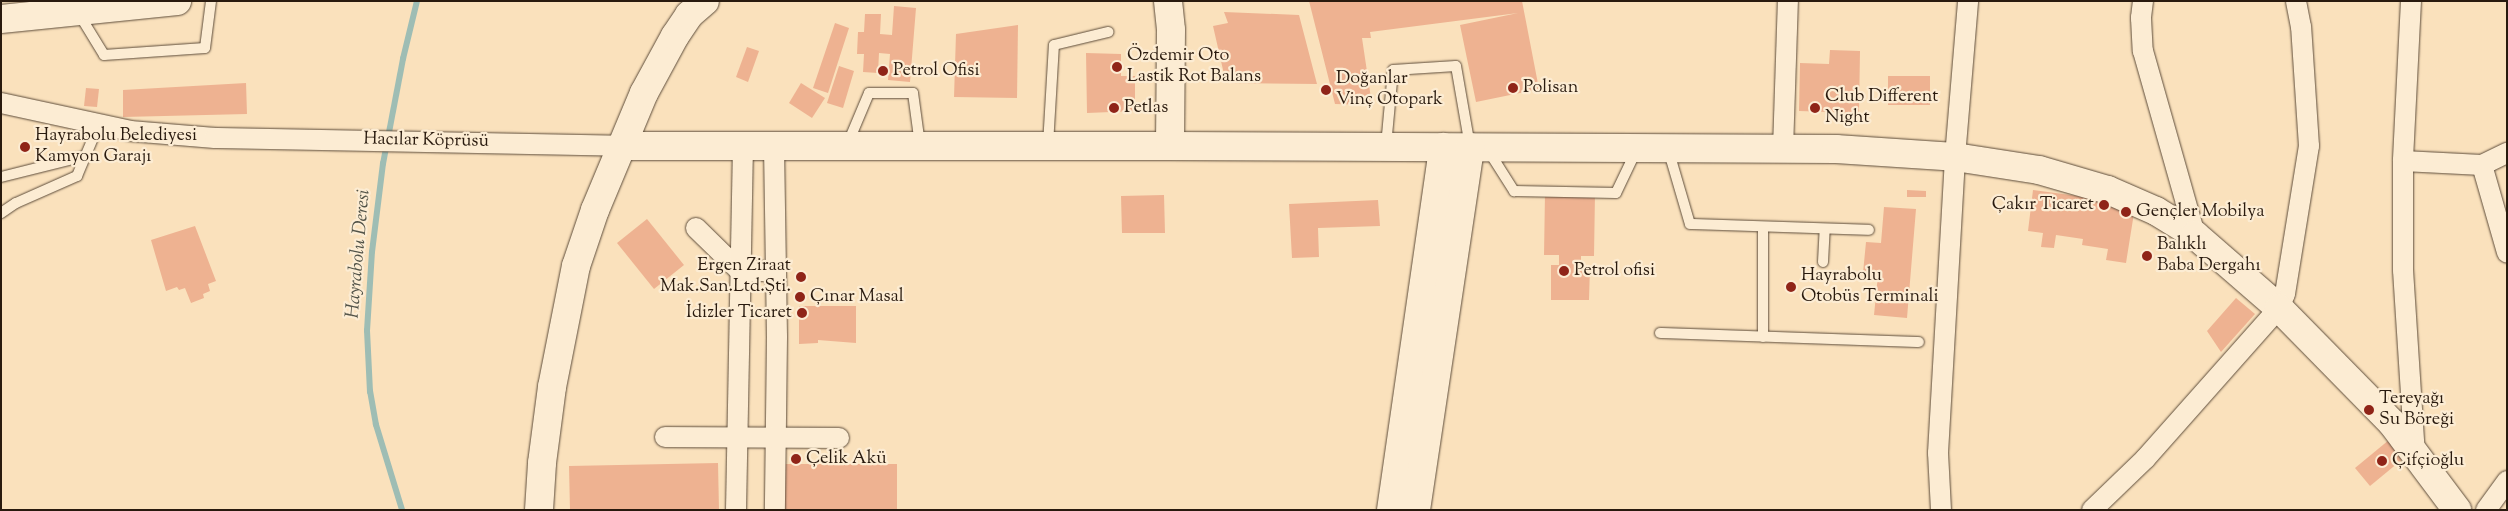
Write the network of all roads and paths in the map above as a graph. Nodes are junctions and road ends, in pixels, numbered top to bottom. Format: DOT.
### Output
graph roads {
  1 [pos="177,1"];
  2 [pos="211,1"];
  3 [pos="705,1"];
  4 [pos="1168,1"];
  5 [pos="1788,1"];
  6 [pos="1968,1"];
  7 [pos="2143,1"];
  8 [pos="2296,1"];
  9 [pos="2411,1"];
  10 [pos="78,13"];
  11 [pos="1,20"];
  12 [pos="1108,32"];
  13 [pos="1,103"];
  14 [pos="98,124"];
  15 [pos="623,146"];
  16 [pos="743,146"];
  17 [pos="774,146"];
  18 [pos="847,146"];
  19 [pos="920,146"];
  20 [pos="1048,146"];
  21 [pos="1170,146"];
  22 [pos="1386,147"];
  23 [pos="1443,147"];
  24 [pos="1478,147"];
  25 [pos="1638,148"];
  26 [pos="1668,148"];
  27 [pos="1783,149"];
  28 [pos="2507,153"];
  29 [pos="85,156"];
  30 [pos="1955,157"];
  31 [pos="2404,161"];
  32 [pos="2482,165"];
  33 [pos="1,177"];
  34 [pos="1,213"];
  35 [pos="1763,227"];
  36 [pos="696,228"];
  37 [pos="1825,229"];
  38 [pos="1869,230"];
  39 [pos="2196,235"];
  40 [pos="2507,252"];
  41 [pos="1823,262"];
  42 [pos="740,272"];
  43 [pos="776,272"];
  44 [pos="2279,308"];
  45 [pos="1660,333"];
  46 [pos="1763,337"];
  47 [pos="1919,342"];
  48 [pos="665,437"];
  49 [pos="737,438"];
  50 [pos="776,438"];
  51 [pos="839,438"];
  52 [pos="2415,454"];
  53 [pos="2507,481"];
  54 [pos="2448,504"];
  55 [pos="539,510"];
  56 [pos="736,510"];
  57 [pos="775,510"];
  58 [pos="1391,510"];
  59 [pos="1416,510"];
  60 [pos="1941,510"];
  61 [pos="2092,510"];
  62 [pos="2486,510"];
  1 -- 10 [label="main road"];
  2 -- 10 [label="lane"];
  3 -- 15 [label="main road"];
  4 -- 21 [label="main road"];
  5 -- 27 [label="street"];
  6 -- 30 [label="street"];
  7 -- 39 [label="street"];
  8 -- 44 [label="street"];
  9 -- 31 [label="street"];
  10 -- 11 [label="main road"];
  12 -- 20 [label="lane"];
  13 -- 14 [label="street, Hacılar Köprüsü"];
  14 -- 15 [label="street, Hacılar Köprüsü"];
  14 -- 29 [label="lane"];
  15 -- 16 [label="main road"];
  15 -- 55 [label="main road"];
  16 -- 17 [label="main road"];
  16 -- 42 [label="street"];
  17 -- 18 [label="main road"];
  17 -- 43 [label="street"];
  18 -- 19 [label="main road"];
  18 -- 19 [label="lane"];
  19 -- 20 [label="main road"];
  20 -- 21 [label="main road"];
  21 -- 22 [label="main road"];
  22 -- 23 [label="main road"];
  22 -- 24 [label="lane"];
  23 -- 24 [label="main road"];
  23 -- 58 [label="main road"];
  24 -- 25 [label="main road"];
  24 -- 25 [label="lane"];
  24 -- 59 [label="main road"];
  25 -- 26 [label="main road"];
  26 -- 27 [label="main road"];
  26 -- 35 [label="lane"];
  27 -- 30 [label="main road"];
  28 -- 32 [label="street"];
  29 -- 33 [label="lane"];
  29 -- 34 [label="lane"];
  30 -- 39 [label="main road"];
  30 -- 60 [label="street"];
  31 -- 32 [label="street"];
  31 -- 52 [label="street"];
  32 -- 40 [label="street"];
  35 -- 37 [label="lane"];
  35 -- 46 [label="lane"];
  36 -- 42 [label="street"];
  37 -- 38 [label="lane"];
  37 -- 41 [label="lane"];
  39 -- 44 [label="main road"];
  42 -- 43 [label="street"];
  42 -- 49 [label="street"];
  43 -- 50 [label="street"];
  44 -- 52 [label="main road"];
  44 -- 61 [label="street"];
  45 -- 46 [label="lane"];
  46 -- 47 [label="lane"];
  48 -- 49 [label="street"];
  49 -- 50 [label="street"];
  49 -- 56 [label="street"];
  50 -- 51 [label="street"];
  50 -- 57 [label="street"];
  52 -- 54 [label="main road"];
  53 -- 62 [label="street"];
}
